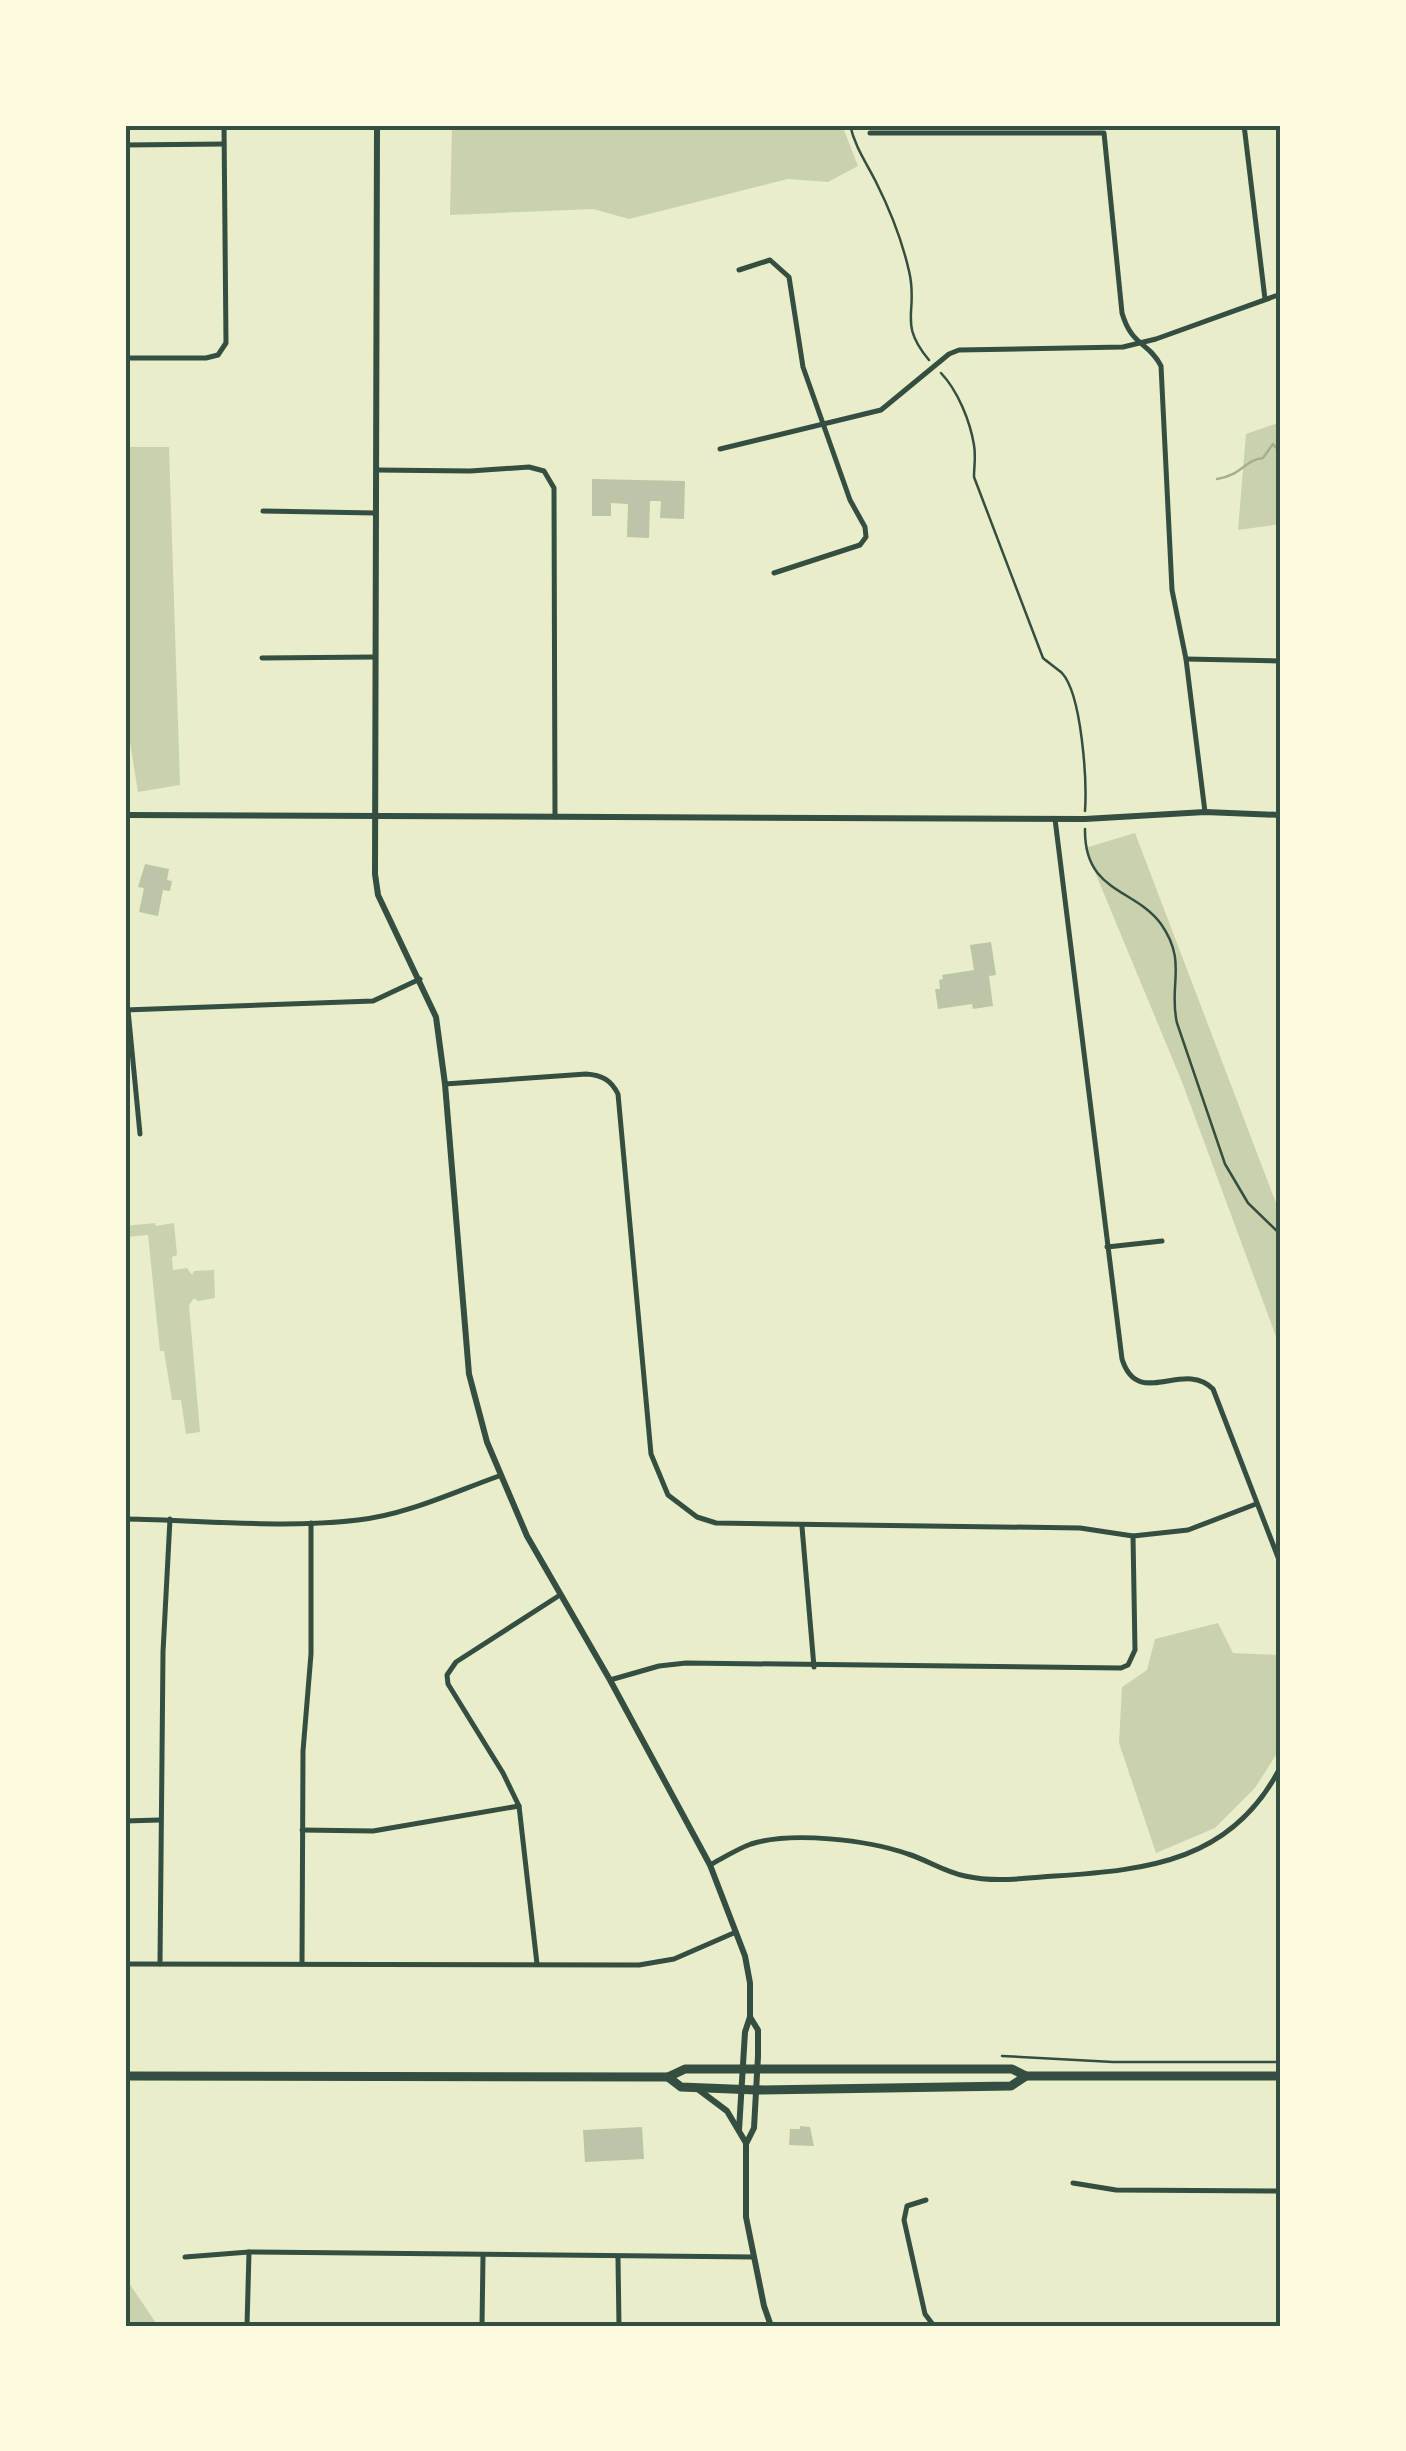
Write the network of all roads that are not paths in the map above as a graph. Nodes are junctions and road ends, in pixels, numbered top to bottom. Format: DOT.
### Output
graph roads {
  1 [pos="224,125"];
  2 [pos="376,125"];
  3 [pos="1244,125"];
  4 [pos="962,129"];
  5 [pos="870,133"];
  6 [pos="224,144"];
  7 [pos="125,145"];
  8 [pos="739,270"];
  9 [pos="1281,294"];
  10 [pos="1265,299"];
  11 [pos="1138,344"];
  12 [pos="125,358"];
  13 [pos="823,426"];
  14 [pos="720,450"];
  15 [pos="377,470"];
  16 [pos="263,511"];
  17 [pos="375,512"];
  18 [pos="774,573"];
  19 [pos="375,657"];
  20 [pos="262,658"];
  21 [pos="1186,660"];
  22 [pos="1281,660"];
  23 [pos="1205,812"];
  24 [pos="125,815"];
  25 [pos="375,815"];
  26 [pos="1281,816"];
  27 [pos="555,817"];
  28 [pos="1055,819"];
  29 [pos="420,979"];
  30 [pos="126,1010"];
  31 [pos="445,1084"];
  32 [pos="140,1134"];
  33 [pos="1162,1241"];
  34 [pos="1107,1247"];
  35 [pos="499,1476"];
  36 [pos="1256,1504"];
  37 [pos="125,1520"];
  38 [pos="170,1520"];
  39 [pos="311,1523"];
  40 [pos="802,1526"];
  41 [pos="1132,1536"];
  42 [pos="1281,1566"];
  43 [pos="560,1595"];
  44 [pos="814,1666"];
  45 [pos="610,1680"];
  46 [pos="1281,1766"];
  47 [pos="519,1806"];
  48 [pos="159,1820"];
  49 [pos="125,1821"];
  50 [pos="302,1830"];
  51 [pos="710,1865"];
  52 [pos="736,1932"];
  53 [pos="125,1964"];
  54 [pos="160,1964"];
  55 [pos="302,1964"];
  56 [pos="537,1964"];
  57 [pos="750,2017"];
  58 [pos="742,2071"];
  59 [pos="758,2071"];
  60 [pos="125,2076"];
  61 [pos="1026,2076"];
  62 [pos="1281,2076"];
  63 [pos="668,2077"];
  64 [pos="695,2088"];
  65 [pos="740,2090"];
  66 [pos="756,2090"];
  67 [pos="739,2130"];
  68 [pos="746,2144"];
  69 [pos="1072,2183"];
  70 [pos="1281,2191"];
  71 [pos="926,2200"];
  72 [pos="248,2252"];
  73 [pos="185,2256"];
  74 [pos="483,2256"];
  75 [pos="753,2257"];
  76 [pos="618,2258"];
  77 [pos="247,2326"];
  78 [pos="482,2326"];
  79 [pos="619,2326"];
  80 [pos="772,2326"];
  81 [pos="934,2326"];
  1 -- 6 [label="street"];
  2 -- 15 [label="street"];
  3 -- 10 [label="street"];
  4 -- 5 [label="street"];
  4 -- 11 [label="street"];
  6 -- 7 [label="street"];
  6 -- 12 [label="street"];
  8 -- 13 [label="street"];
  9 -- 10 [label="street"];
  10 -- 11 [label="street"];
  11 -- 13 [label="street"];
  11 -- 21 [label="street"];
  13 -- 14 [label="street"];
  13 -- 18 [label="street"];
  15 -- 17 [label="street"];
  15 -- 27 [label="street"];
  16 -- 17 [label="street"];
  17 -- 19 [label="street"];
  19 -- 20 [label="street"];
  19 -- 25 [label="street"];
  21 -- 22 [label="street"];
  21 -- 23 [label="street"];
  23 -- 26 [label="street"];
  23 -- 28 [label="street"];
  24 -- 25 [label="street"];
  25 -- 27 [label="street"];
  25 -- 29 [label="street"];
  27 -- 28 [label="street"];
  28 -- 34 [label="street"];
  29 -- 30 [label="street"];
  29 -- 31 [label="street"];
  30 -- 32 [label="street"];
  31 -- 35 [label="street"];
  31 -- 40 [label="street"];
  33 -- 34 [label="street"];
  34 -- 36 [label="street"];
  35 -- 39 [label="street"];
  35 -- 43 [label="street"];
  36 -- 41 [label="street"];
  36 -- 42 [label="street"];
  37 -- 38 [label="street"];
  38 -- 39 [label="street"];
  38 -- 48 [label="street"];
  39 -- 50 [label="street"];
  40 -- 41 [label="street"];
  40 -- 44 [label="street"];
  41 -- 44 [label="street"];
  43 -- 45 [label="street"];
  43 -- 47 [label="street"];
  44 -- 45 [label="street"];
  45 -- 51 [label="street"];
  46 -- 51 [label="street"];
  47 -- 50 [label="street"];
  47 -- 56 [label="street"];
  48 -- 49 [label="street"];
  48 -- 54 [label="street"];
  50 -- 55 [label="street"];
  51 -- 52 [label="street"];
  52 -- 56 [label="street"];
  52 -- 57 [label="street"];
  53 -- 54 [label="street"];
  54 -- 55 [label="street"];
  55 -- 56 [label="street"];
  57 -- 58 [label="street"];
  57 -- 59 [label="street"];
  58 -- 59 [label="main road"];
  58 -- 63 [label="main road"];
  58 -- 65 [label="street"];
  59 -- 61 [label="main road"];
  59 -- 66 [label="street"];
  60 -- 63 [label="main road"];
  61 -- 62 [label="main road"];
  61 -- 66 [label="main road"];
  63 -- 64 [label="main road"];
  64 -- 65 [label="main road"];
  64 -- 67 [label="street"];
  65 -- 66 [label="main road"];
  65 -- 67 [label="street"];
  66 -- 68 [label="street"];
  67 -- 68 [label="street"];
  68 -- 75 [label="street"];
  69 -- 70 [label="street"];
  71 -- 81 [label="street"];
  72 -- 73 [label="street"];
  72 -- 74 [label="street"];
  72 -- 77 [label="street"];
  74 -- 76 [label="street"];
  74 -- 78 [label="street"];
  75 -- 76 [label="street"];
  75 -- 80 [label="street"];
  76 -- 79 [label="street"];
}
